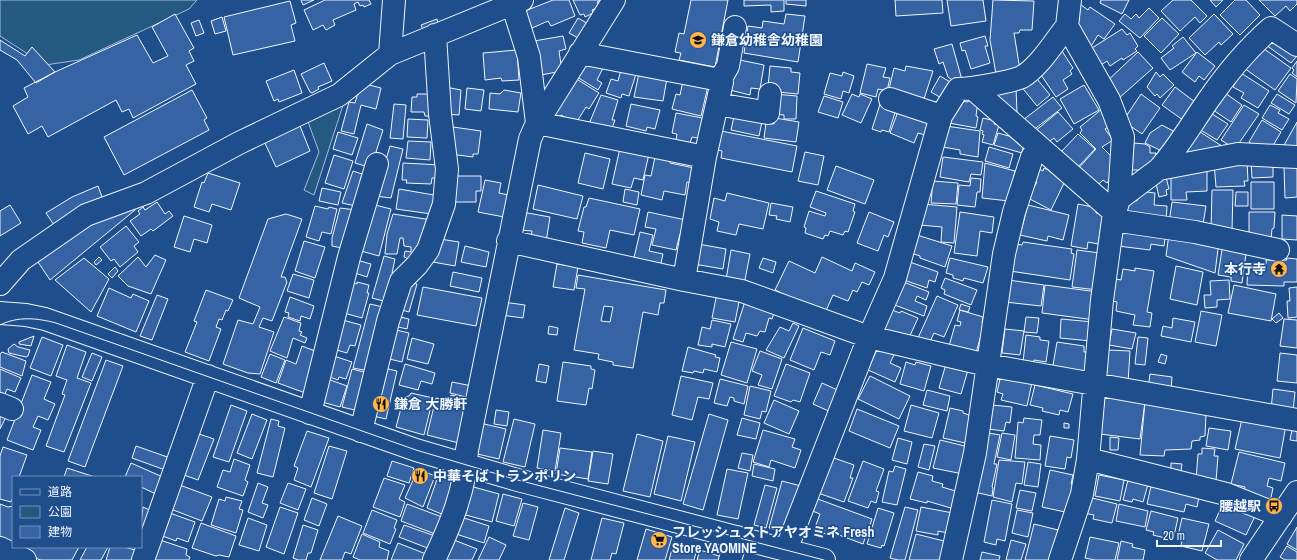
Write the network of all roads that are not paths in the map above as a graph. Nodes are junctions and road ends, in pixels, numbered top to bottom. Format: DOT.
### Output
graph roads {
  1 [pos="394,0"];
  2 [pos="614,0"];
  3 [pos="1070,0"];
  4 [pos="515,2"];
  5 [pos="1067,26"];
  6 [pos="735,27"];
  7 [pos="435,35"];
  8 [pos="1297,45"];
  9 [pos="580,53"];
  10 [pos="390,54"];
  11 [pos="720,80"];
  12 [pos="972,88"];
  13 [pos="770,94"];
  14 [pos="890,99"];
  15 [pos="717,104"];
  16 [pos="941,116"];
  17 [pos="537,123"];
  18 [pos="1039,146"];
  19 [pos="705,156"];
  20 [pos="1297,157"];
  21 [pos="377,164"];
  22 [pos="1159,169"];
  23 [pos="1116,211"];
  24 [pos="508,240"];
  25 [pos="1278,250"];
  26 [pos="684,280"];
  27 [pos="0,284"];
  28 [pos="0,313"];
  29 [pos="869,337"];
  30 [pos="987,365"];
  31 [pos="208,376"];
  32 [pos="1096,386"];
  33 [pos="310,413"];
  34 [pos="1297,420"];
  35 [pos="360,431"];
  36 [pos="1088,459"];
  37 [pos="466,466"];
  38 [pos="1297,492"];
  39 [pos="1280,516"];
  40 [pos="737,538"];
  41 [pos="0,548"];
  42 [pos="786,550"];
  43 [pos="25,560"];
  44 [pos="143,560"];
  45 [pos="434,560"];
  46 [pos="730,560"];
  47 [pos="824,560"];
  48 [pos="951,560"];
  49 [pos="1060,560"];
  50 [pos="1251,560"];
  1 -- 10 [label="street"];
  2 -- 9 [label="street"];
  3 -- 5 [label="street"];
  4 -- 7 [label="street"];
  4 -- 17 [label="street"];
  5 -- 12 [label="street"];
  5 -- 23 [label="street"];
  6 -- 11 [label="street"];
  7 -- 10 [label="street"];
  7 -- 35 [label="street"];
  8 -- 22 [label="street"];
  9 -- 11 [label="street"];
  9 -- 17 [label="street"];
  10 -- 27 [label="street"];
  11 -- 15 [label="street"];
  12 -- 16 [label="street"];
  12 -- 18 [label="street"];
  13 -- 15 [label="street"];
  14 -- 16 [label="street"];
  15 -- 19 [label="street"];
  16 -- 29 [label="street"];
  17 -- 19 [label="street"];
  17 -- 24 [label="street"];
  18 -- 23 [label="street"];
  18 -- 30 [label="street"];
  19 -- 26 [label="street"];
  20 -- 22 [label="street"];
  21 -- 33 [label="street"];
  22 -- 23 [label="street"];
  23 -- 25 [label="street"];
  23 -- 32 [label="street"];
  24 -- 26 [label="street"];
  24 -- 37 [label="street"];
  26 -- 29 [label="street"];
  28 -- 31 [label="street"];
  29 -- 30 [label="street"];
  29 -- 42 [label="street"];
  30 -- 32 [label="street"];
  30 -- 48 [label="street"];
  31 -- 33 [label="street"];
  31 -- 44 [label="street"];
  32 -- 34 [label="street"];
  32 -- 36 [label="street"];
  33 -- 35 [label="street"];
  35 -- 37 [label="street"];
  36 -- 39 [label="street"];
  36 -- 49 [label="street"];
  37 -- 40 [label="street"];
  37 -- 45 [label="street"];
  38 -- 39 [label="street"];
  39 -- 50 [label="street"];
  40 -- 42 [label="street"];
  40 -- 46 [label="street"];
  41 -- 43 [label="street"];
  42 -- 47 [label="street"];
}
